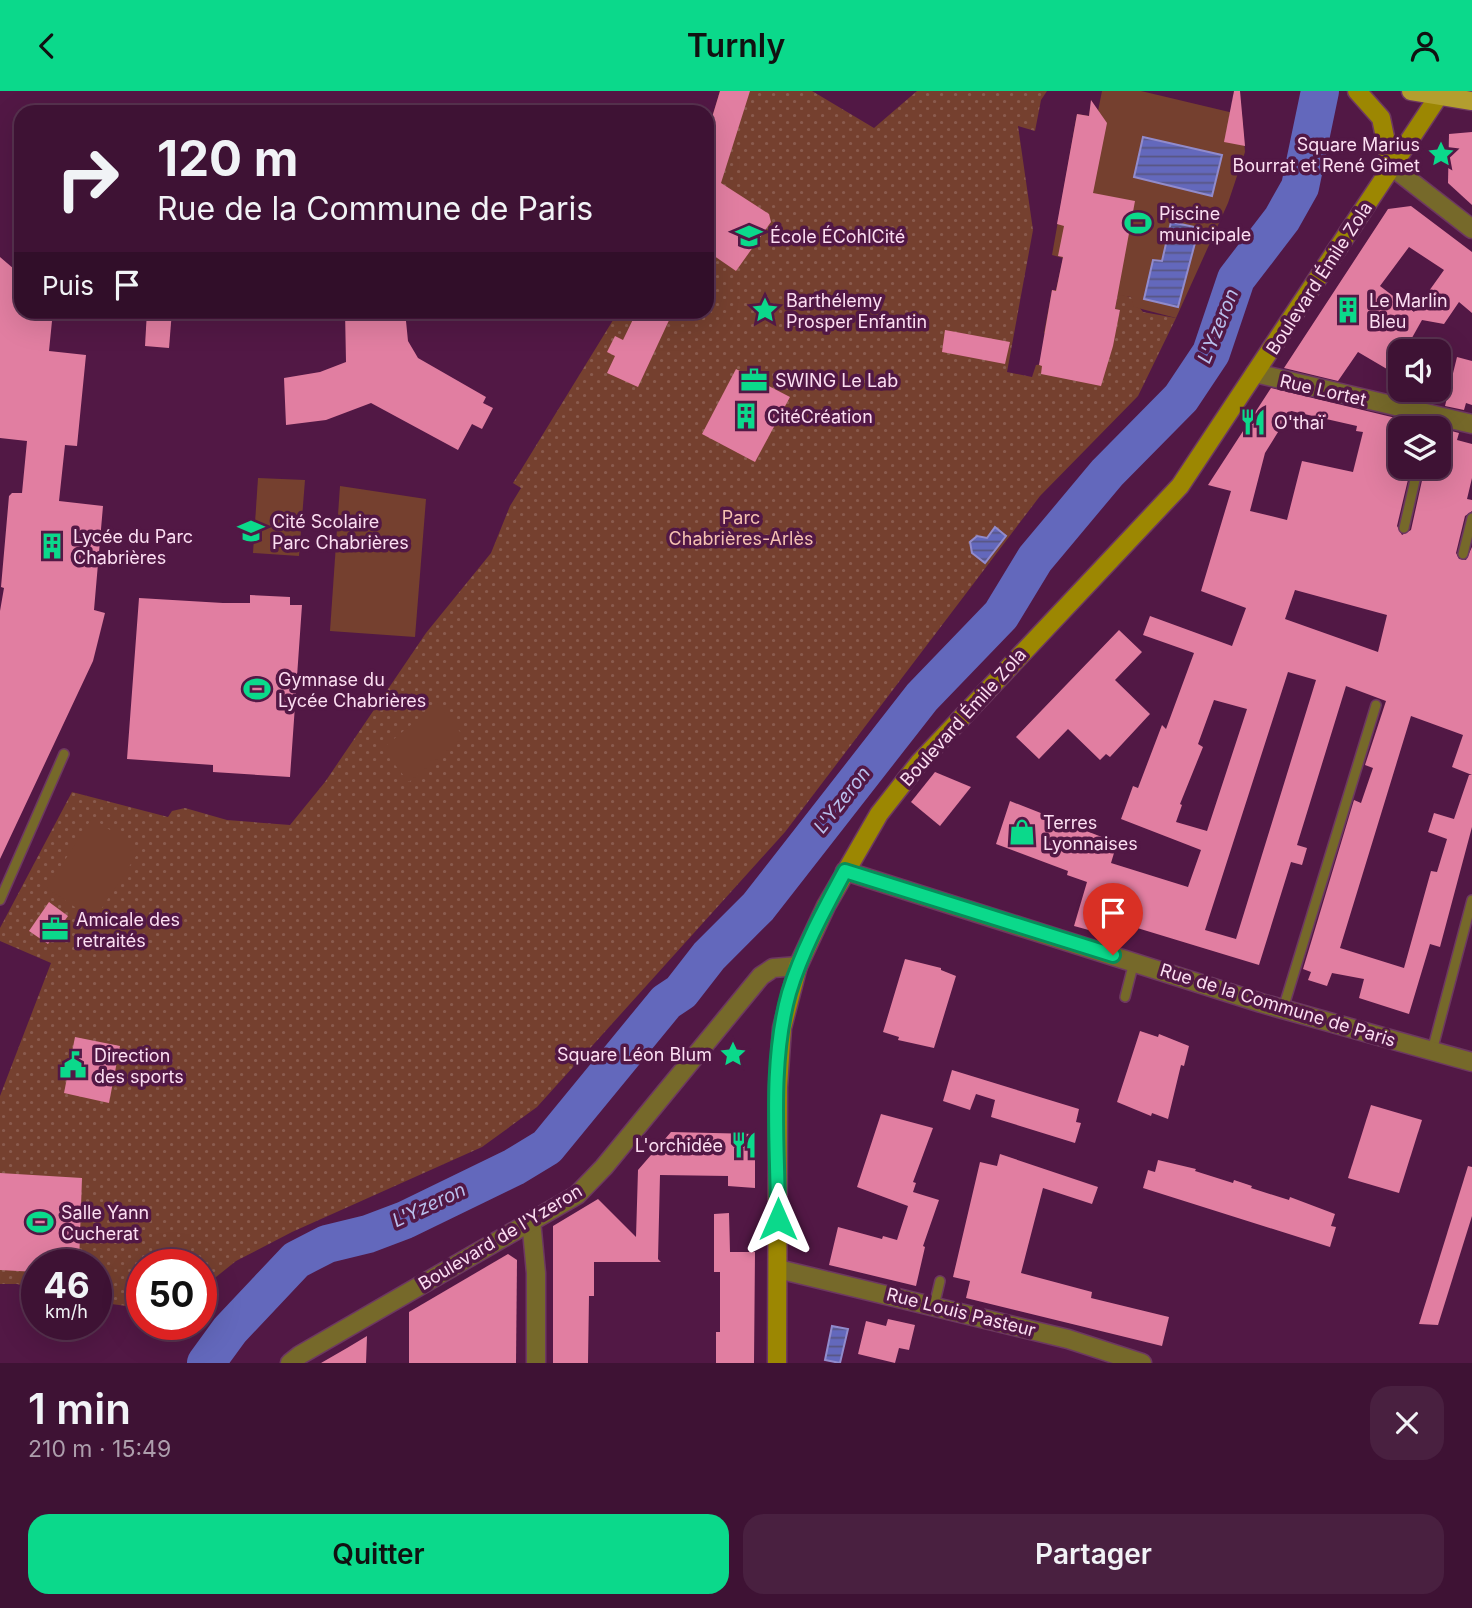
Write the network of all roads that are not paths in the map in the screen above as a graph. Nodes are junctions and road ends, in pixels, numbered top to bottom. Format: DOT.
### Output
graph roads {
  1 [pos="1357,91"];
  2 [pos="1411,91"];
  3 [pos="1441,94"];
  4 [pos="1472,101"];
  5 [pos="1391,166"];
  6 [pos="1472,229"];
  7 [pos="1255,373"];
  8 [pos="1472,424"];
  9 [pos="1415,479"];
  10 [pos="1472,518"];
  11 [pos="1404,528"];
  12 [pos="1463,554"];
  13 [pos="1376,705"];
  14 [pos="64,754"];
  15 [pos="845,871"];
  16 [pos="0,900"];
  17 [pos="1472,900"];
  18 [pos="1135,962"];
  19 [pos="798,966"];
  20 [pos="1125,997"];
  21 [pos="1283,1009"];
  22 [pos="1432,1051"];
  23 [pos="1472,1062"];
  24 [pos="531,1220"];
  25 [pos="778,1269"];
  26 [pos="940,1281"];
  27 [pos="934,1305"];
  28 [pos="290,1363"];
  29 [pos="536,1363"];
  30 [pos="777,1363"];
  31 [pos="1142,1363"];
  1 -- 5 [label="main road"];
  2 -- 3 [label="main road"];
  3 -- 4 [label="main road"];
  3 -- 5 [label="main road, Boulevard Émile Zola"];
  5 -- 6 [label="street"];
  5 -- 7 [label="main road, Boulevard Émile Zola"];
  7 -- 8 [label="street, Rue Lortet"];
  7 -- 15 [label="main road, Boulevard Émile Zola"];
  9 -- 11 [label="lane"];
  10 -- 12 [label="lane"];
  13 -- 21 [label="lane"];
  14 -- 16 [label="lane"];
  15 -- 18 [label="street, Rue de la Commune de Paris"];
  15 -- 19 [label="main road, Boulevard Émile Zola"];
  17 -- 22 [label="lane"];
  18 -- 20 [label="lane"];
  18 -- 21 [label="street, Rue de la Commune de Paris"];
  19 -- 24 [label="street, Boulevard de l'Yzeron"];
  19 -- 25 [label="main road, Boulevard Émile Zola"];
  21 -- 22 [label="street, Rue de la Commune de Paris"];
  22 -- 23 [label="street, Rue de la Commune de Paris"];
  24 -- 28 [label="street, Boulevard de l'Yzeron"];
  24 -- 29 [label="street"];
  25 -- 27 [label="street, Rue Louis Pasteur"];
  25 -- 30 [label="main road, Boulevard Émile Zola"];
  26 -- 27 [label="lane"];
  27 -- 31 [label="street, Rue Louis Pasteur"];
}
